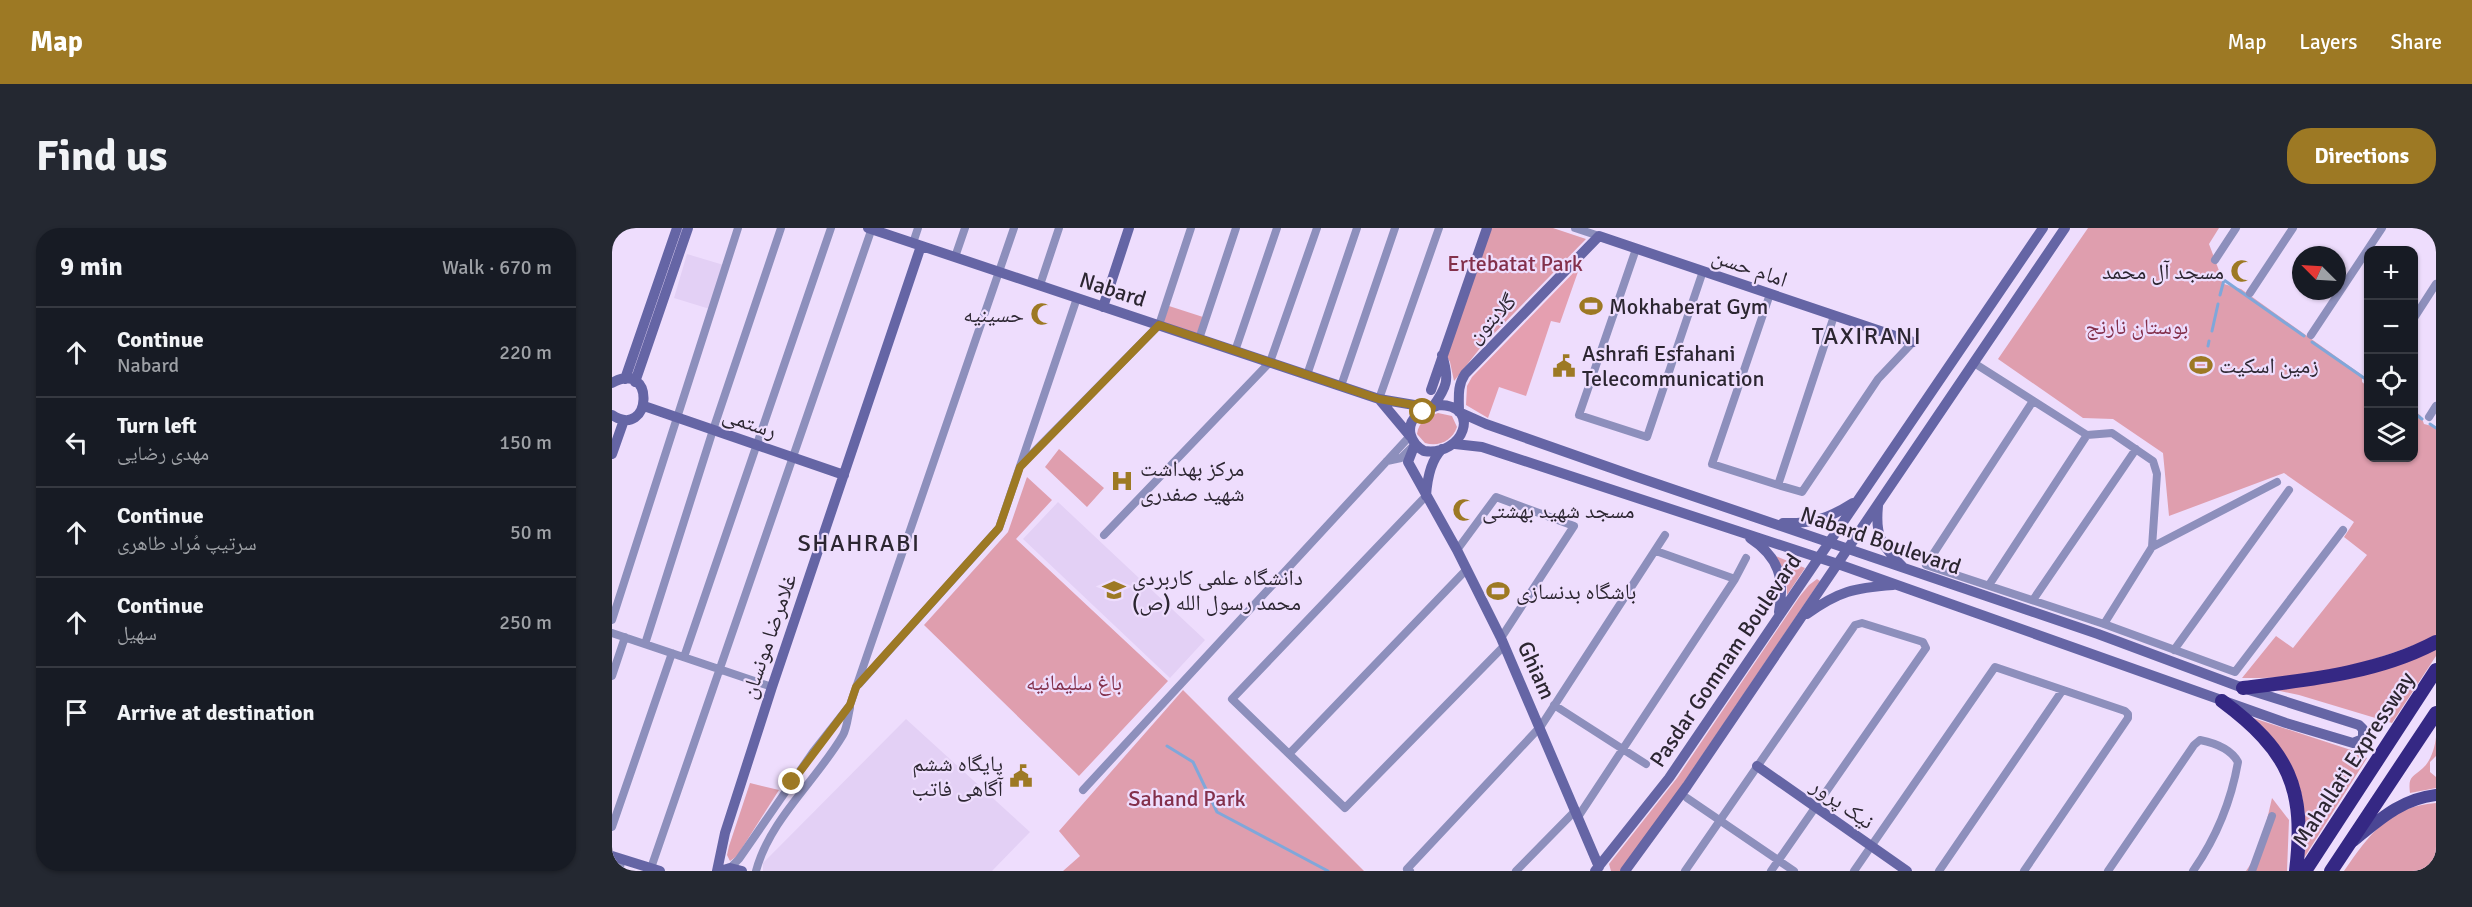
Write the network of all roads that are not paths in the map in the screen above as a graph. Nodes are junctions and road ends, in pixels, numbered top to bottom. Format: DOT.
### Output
graph roads {
  1 [pos="677,228"];
  2 [pos="688,228"];
  3 [pos="738,228"];
  4 [pos="781,228"];
  5 [pos="831,228"];
  6 [pos="870,228"];
  7 [pos="918,228"];
  8 [pos="965,228"];
  9 [pos="1014,228"];
  10 [pos="1059,228"];
  11 [pos="1129,228"];
  12 [pos="1191,228"];
  13 [pos="1236,228"];
  14 [pos="1277,228"];
  15 [pos="1317,228"];
  16 [pos="1357,228"];
  17 [pos="1395,228"];
  18 [pos="1438,228"];
  19 [pos="1487,228"];
  20 [pos="1575,228"];
  21 [pos="2065,228"];
  22 [pos="2236,228"];
  23 [pos="2293,228"];
  24 [pos="2382,228"];
  25 [pos="2041,229"];
  26 [pos="1599,236"];
  27 [pos="917,244"];
  28 [pos="1636,249"];
  29 [pos="955,257"];
  30 [pos="2215,260"];
  31 [pos="1703,271"];
  32 [pos="999,272"];
  33 [pos="2436,284"];
  34 [pos="1040,285"];
  35 [pos="2250,293"];
  36 [pos="1770,294"];
  37 [pos="1077,298"];
  38 [pos="1103,307"];
  39 [pos="2418,312"];
  40 [pos="1834,316"];
  41 [pos="1159,325"];
  42 [pos="2311,335"];
  43 [pos="1199,339"];
  44 [pos="1913,342"];
  45 [pos="1234,351"];
  46 [pos="1442,355"];
  47 [pos="1270,362"];
  48 [pos="1974,363"];
  49 [pos="1307,375"];
  50 [pos="630,380"];
  51 [pos="612,383"];
  52 [pos="1341,386"];
  53 [pos="1431,390"];
  54 [pos="1379,399"];
  55 [pos="2033,401"];
  56 [pos="644,406"];
  57 [pos="2436,406"];
  58 [pos="1432,408"];
  59 [pos="1459,412"];
  60 [pos="678,417"];
  61 [pos="2429,417"];
  62 [pos="615,418"];
  63 [pos="713,430"];
  64 [pos="2087,435"];
  65 [pos="1413,440"];
  66 [pos="1455,444"];
  67 [pos="757,445"];
  68 [pos="1443,449"];
  69 [pos="2136,449"];
  70 [pos="612,454"];
  71 [pos="794,458"];
  72 [pos="1020,467"];
  73 [pos="844,475"];
  74 [pos="2277,482"];
  75 [pos="1778,485"];
  76 [pos="2289,490"];
  77 [pos="1426,496"];
  78 [pos="1858,500"];
  79 [pos="1878,504"];
  80 [pos="1769,522"];
  81 [pos="2343,530"];
  82 [pos="1740,531"];
  83 [pos="1104,535"];
  84 [pos="1665,535"];
  85 [pos="1829,542"];
  86 [pos="2152,547"];
  87 [pos="1848,549"];
  88 [pos="1457,550"];
  89 [pos="1656,551"];
  90 [pos="1746,558"];
  91 [pos="1819,558"];
  92 [pos="1838,564"];
  93 [pos="1904,568"];
  94 [pos="1467,569"];
  95 [pos="1735,579"];
  96 [pos="1896,585"];
  97 [pos="1989,585"];
  98 [pos="2033,600"];
  99 [pos="1778,618"];
  100 [pos="1801,618"];
  101 [pos="612,620"];
  102 [pos="2104,624"];
  103 [pos="612,633"];
  104 [pos="625,637"];
  105 [pos="1503,642"];
  106 [pos="2436,642"];
  107 [pos="645,644"];
  108 [pos="2174,650"];
  109 [pos="672,653"];
  110 [pos="684,657"];
  111 [pos="719,669"];
  112 [pos="2436,670"];
  113 [pos="612,676"];
  114 [pos="772,687"];
  115 [pos="856,687"];
  116 [pos="2243,688"];
  117 [pos="2062,691"];
  118 [pos="2222,701"];
  119 [pos="2292,703"];
  120 [pos="850,705"];
  121 [pos="1554,705"];
  122 [pos="2436,713"];
  123 [pos="2286,723"];
  124 [pos="1540,726"];
  125 [pos="1624,749"];
  126 [pos="1289,754"];
  127 [pos="1646,764"];
  128 [pos="1757,766"];
  129 [pos="1083,790"];
  130 [pos="2436,795"];
  131 [pos="1687,798"];
  132 [pos="1815,807"];
  133 [pos="1577,814"];
  134 [pos="2272,816"];
  135 [pos="1720,820"];
  136 [pos="612,827"];
  137 [pos="1872,846"];
  138 [pos="2348,846"];
  139 [pos="617,858"];
  140 [pos="1778,860"];
  141 [pos="1597,869"];
  142 [pos="656,870"];
  143 [pos="722,870"];
  144 [pos="1408,870"];
  145 [pos="619,871"];
  146 [pos="742,871"];
  147 [pos="756,871"];
  148 [pos="1516,871"];
  149 [pos="1625,871"];
  150 [pos="1685,871"];
  151 [pos="1771,871"];
  152 [pos="1794,871"];
  153 [pos="1854,871"];
  154 [pos="1907,871"];
  155 [pos="1939,871"];
  156 [pos="2024,871"];
  157 [pos="2108,871"];
  158 [pos="2193,871"];
  159 [pos="2252,871"];
  160 [pos="2296,871"];
  161 [pos="2305,871"];
  162 [pos="2331,871"];
  1 -- 50 [label="main road"];
  2 -- 50 [label="main road"];
  3 -- 60 [label="street"];
  4 -- 63 [label="street"];
  5 -- 67 [label="street"];
  6 -- 27 [label="main road, Nabard"];
  6 -- 71 [label="street"];
  7 -- 27 [label="street"];
  8 -- 29 [label="street"];
  9 -- 32 [label="street"];
  10 -- 34 [label="street"];
  11 -- 38 [label="main road"];
  12 -- 41 [label="street"];
  13 -- 43 [label="street"];
  14 -- 45 [label="street"];
  15 -- 47 [label="street"];
  16 -- 49 [label="street"];
  17 -- 52 [label="street"];
  18 -- 54 [label="street"];
  19 -- 46 [label="main road"];
  20 -- 26 [label="street, امام حسن"];
  21 -- 48 [label="main road, Pasdar Gomnam Boulevard"];
  22 -- 30 [label="street"];
  23 -- 35 [label="street"];
  24 -- 42 [label="street"];
  25 -- 78 [label="main road, Pasdar Gomnam Boulevard"];
  26 -- 28 [label="main road, امام حسن"];
  26 -- 59 [label="main road, گلابتون"];
  27 -- 29 [label="main road, Nabard"];
  27 -- 73 [label="main road, غلامرضا مونسان"];
  28 -- 31 [label="main road, امام حسن"];
  28 -- 31 [label="street"];
  29 -- 32 [label="main road, Nabard"];
  31 -- 36 [label="main road, امام حسن"];
  32 -- 34 [label="main road, Nabard"];
  32 -- 115 [label="street"];
  33 -- 39 [label="street"];
  34 -- 37 [label="main road, Nabard"];
  36 -- 40 [label="main road, امام حسن"];
  36 -- 75 [label="street"];
  37 -- 38 [label="main road, Nabard"];
  37 -- 72 [label="street"];
  38 -- 41 [label="main road, Nabard"];
  40 -- 44 [label="main road, امام حسن"];
  40 -- 75 [label="street"];
  41 -- 43 [label="main road, Nabard"];
  41 -- 72 [label="street"];
  43 -- 45 [label="main road, Nabard"];
  44 -- 75 [label="street"];
  45 -- 47 [label="main road, Nabard"];
  46 -- 53 [label="main road"];
  46 -- 58 [label="main road"];
  47 -- 49 [label="main road, Nabard"];
  47 -- 83 [label="street"];
  48 -- 55 [label="street"];
  48 -- 79 [label="main road, Pasdar Gomnam Boulevard"];
  49 -- 52 [label="main road, Nabard"];
  50 -- 51 [label="main road"];
  50 -- 56 [label="main road"];
  52 -- 54 [label="main road, Nabard"];
  54 -- 58 [label="main road, Nabard"];
  54 -- 65 [label="main road"];
  55 -- 64 [label="street"];
  55 -- 97 [label="street"];
  56 -- 60 [label="main road, رستمی"];
  56 -- 62 [label="main road"];
  57 -- 61 [label="street"];
  58 -- 59 [label="main road"];
  58 -- 65 [label="main road"];
  59 -- 66 [label="main road"];
  59 -- 80 [label="main road, Nabard Boulevard"];
  60 -- 63 [label="main road, رستمی"];
  60 -- 101 [label="street"];
  62 -- 70 [label="main road"];
  63 -- 67 [label="main road, رستمی"];
  63 -- 107 [label="street"];
  64 -- 69 [label="street"];
  64 -- 97 [label="street"];
  65 -- 68 [label="main road"];
  65 -- 77 [label="main road, Ghiam"];
  65 -- 129 [label="street"];
  66 -- 68 [label="main road"];
  66 -- 82 [label="main road, Nabard Boulevard"];
  67 -- 71 [label="main road, رستمی"];
  67 -- 110 [label="street"];
  68 -- 77 [label="main road"];
  69 -- 86 [label="street"];
  69 -- 98 [label="street"];
  71 -- 73 [label="main road, رستمی"];
  71 -- 111 [label="street"];
  72 -- 115 [label="street"];
  73 -- 114 [label="main road, غلامرضا مونسان"];
  74 -- 86 [label="street"];
  76 -- 108 [label="street"];
  77 -- 88 [label="main road, Ghiam"];
  77 -- 126 [label="street"];
  78 -- 80 [label="main road"];
  78 -- 85 [label="main road, Pasdar Gomnam Boulevard"];
  79 -- 87 [label="main road, Pasdar Gomnam Boulevard"];
  79 -- 93 [label="main road"];
  80 -- 85 [label="main road, Nabard Boulevard"];
  81 -- 108 [label="street"];
  82 -- 91 [label="main road, Nabard Boulevard"];
  82 -- 99 [label="main road"];
  84 -- 89 [label="street"];
  85 -- 87 [label="main road, Nabard Boulevard"];
  85 -- 91 [label="main road, Pasdar Gomnam Boulevard"];
  86 -- 102 [label="street"];
  87 -- 92 [label="main road, Pasdar Gomnam Boulevard"];
  87 -- 93 [label="main road, Nabard Boulevard"];
  88 -- 94 [label="main road, Ghiam"];
  88 -- 105 [label="street"];
  89 -- 95 [label="street"];
  89 -- 121 [label="street"];
  90 -- 95 [label="street"];
  91 -- 92 [label="main road, Nabard Boulevard"];
  91 -- 99 [label="main road, Pasdar Gomnam Boulevard"];
  92 -- 96 [label="main road, Nabard Boulevard"];
  92 -- 100 [label="main road, Pasdar Gomnam Boulevard"];
  93 -- 116 [label="main road, Nabard Boulevard"];
  94 -- 105 [label="main road, Ghiam"];
  94 -- 126 [label="street"];
  95 -- 125 [label="street"];
  96 -- 100 [label="main road"];
  96 -- 118 [label="main road, Nabard Boulevard"];
  97 -- 98 [label="street"];
  98 -- 102 [label="street"];
  99 -- 141 [label="main road, Pasdar Gomnam Boulevard"];
  100 -- 149 [label="main road, Pasdar Gomnam Boulevard"];
  102 -- 108 [label="street"];
  103 -- 104 [label="street"];
  104 -- 107 [label="street"];
  104 -- 113 [label="street"];
  105 -- 124 [label="main road, Ghiam"];
  105 -- 126 [label="street"];
  106 -- 116 [label="highway"];
  107 -- 109 [label="street"];
  109 -- 110 [label="street"];
  109 -- 136 [label="street"];
  110 -- 111 [label="street"];
  111 -- 114 [label="street"];
  111 -- 142 [label="street"];
  112 -- 161 [label="highway, Mahallati Expressway"];
  114 -- 143 [label="main road, غلامرضا مونسان"];
  115 -- 120 [label="street"];
  116 -- 119 [label="main road, Nabard Boulevard"];
  117 -- 137 [label="street"];
  117 -- 155 [label="street"];
  117 -- 156 [label="street"];
  118 -- 123 [label="main road, Nabard Boulevard"];
  118 -- 160 [label="highway"];
  119 -- 123 [label="main road"];
  119 -- 123 [label="main road, Nabard Boulevard"];
  120 -- 143 [label="street"];
  120 -- 147 [label="street"];
  121 -- 124 [label="street"];
  121 -- 125 [label="street"];
  122 -- 138 [label="highway, Mahallati Expressway"];
  124 -- 133 [label="main road, Ghiam"];
  124 -- 144 [label="street"];
  125 -- 127 [label="street"];
  125 -- 133 [label="street"];
  128 -- 132 [label="main road, نیک پرور"];
  128 -- 132 [label="street"];
  128 -- 135 [label="street"];
  130 -- 138 [label="main road"];
  131 -- 135 [label="street"];
  132 -- 137 [label="main road, نیک پرور"];
  132 -- 140 [label="street"];
  133 -- 141 [label="main road, Ghiam"];
  133 -- 148 [label="street"];
  134 -- 159 [label="street"];
  135 -- 140 [label="street"];
  135 -- 150 [label="street"];
  137 -- 153 [label="street"];
  137 -- 154 [label="main road, نیک پرور"];
  138 -- 162 [label="highway, Mahallati Expressway"];
  139 -- 142 [label="main road"];
  139 -- 145 [label="street"];
  140 -- 151 [label="street"];
  140 -- 152 [label="street"];
  143 -- 146 [label="main road"];
  157 -- 158 [label="street"];
}
